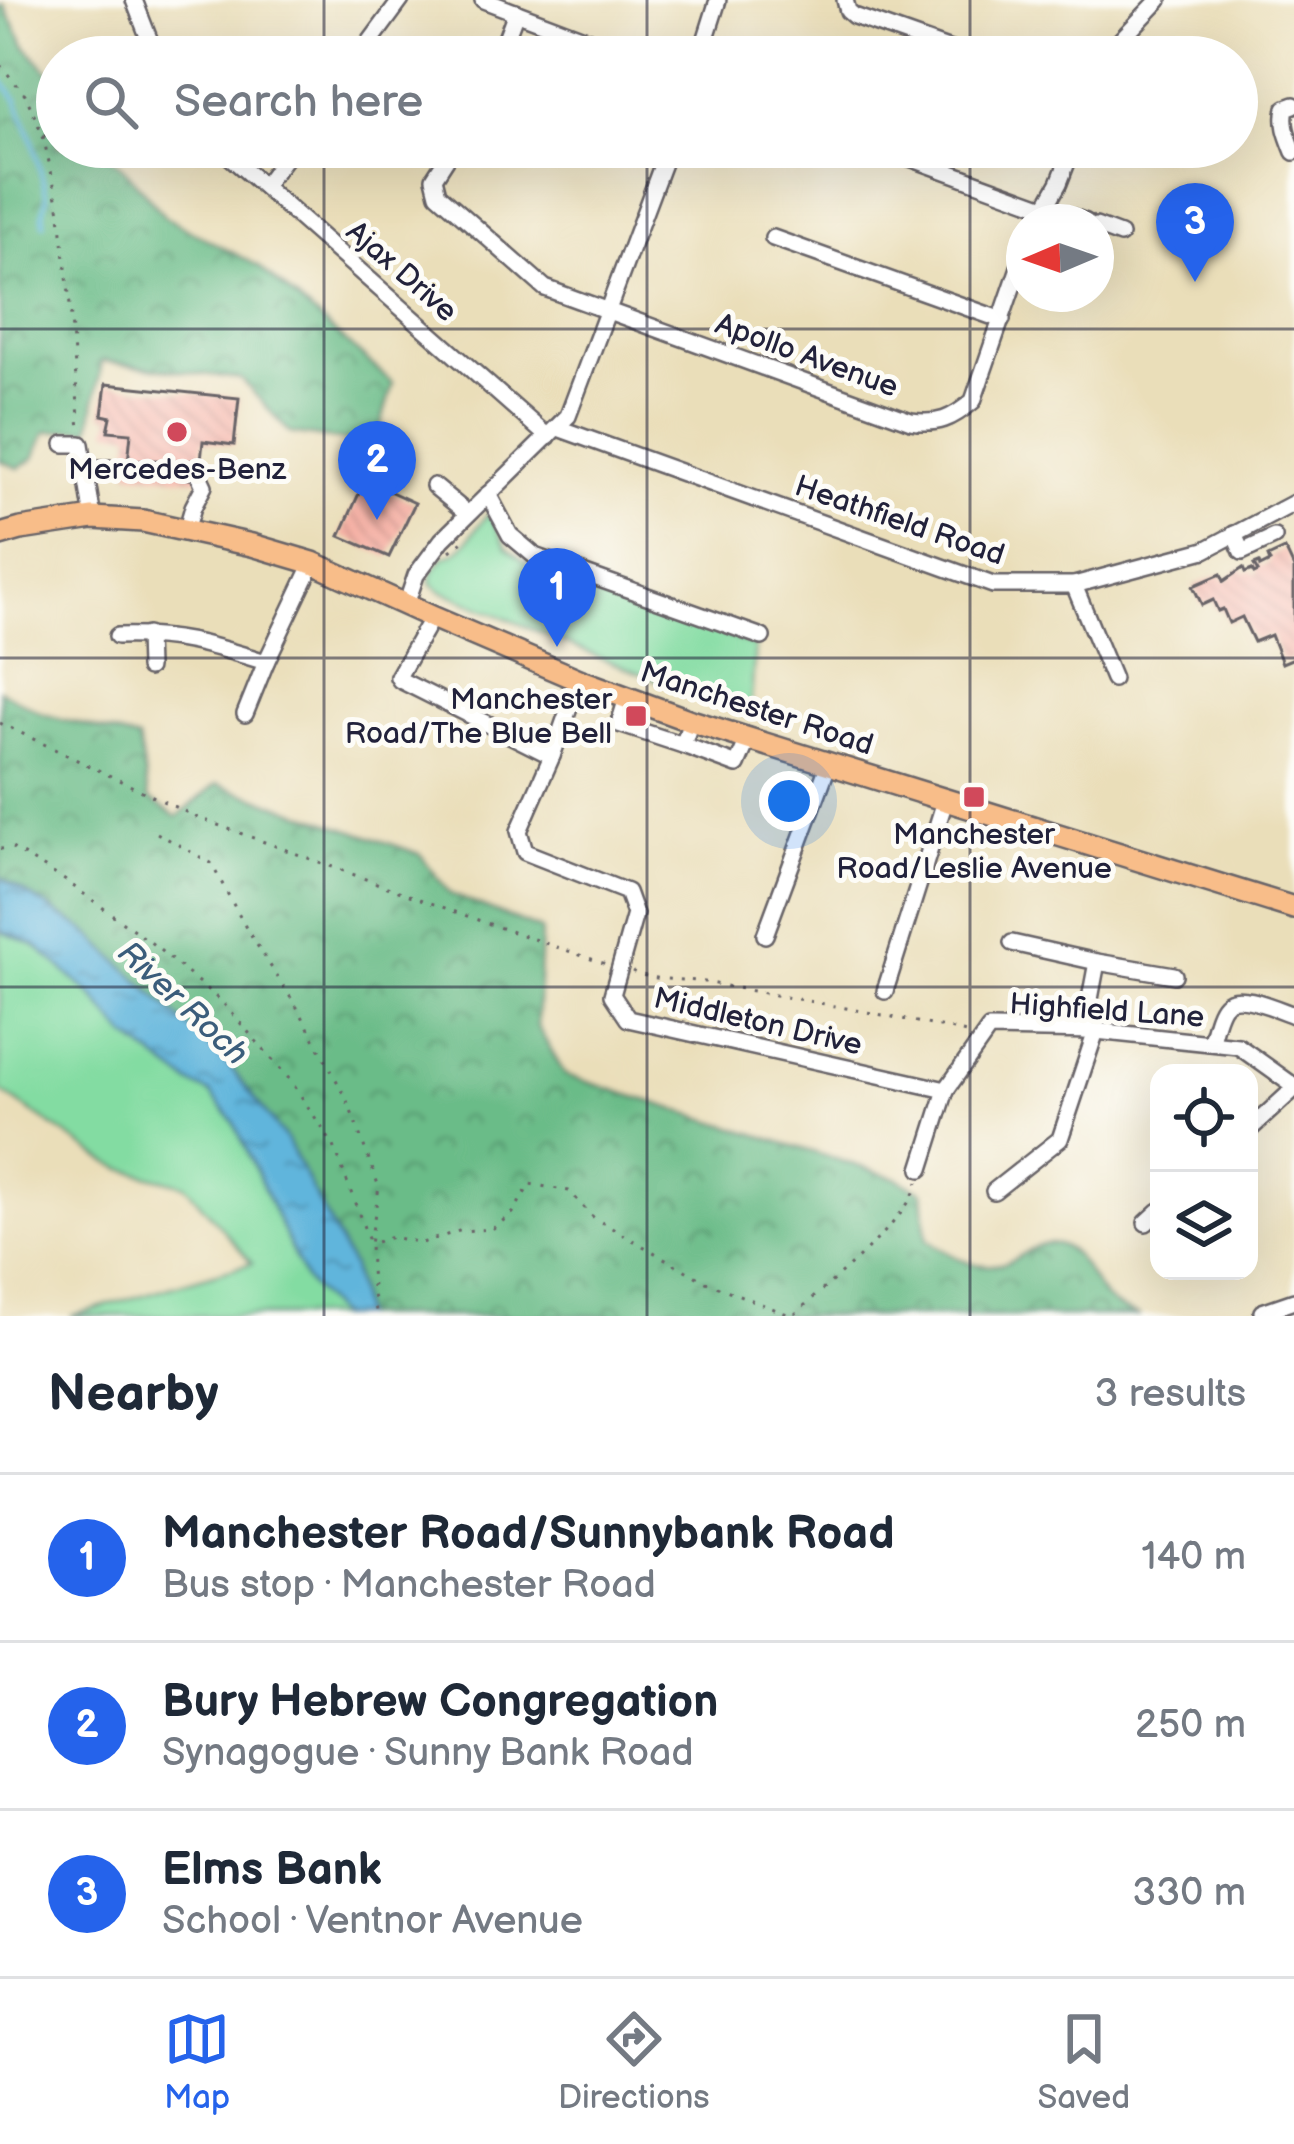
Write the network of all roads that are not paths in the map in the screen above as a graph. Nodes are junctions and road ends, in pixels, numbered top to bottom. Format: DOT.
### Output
graph roads {
  1 [pos="134,0"];
  2 [pos="401,0"];
  3 [pos="483,0"];
  4 [pos="718,0"];
  5 [pos="845,0"];
  6 [pos="1150,2"];
  7 [pos="516,12"];
  8 [pos="148,36"];
  9 [pos="374,36"];
  10 [pos="507,36"];
  11 [pos="579,36"];
  12 [pos="707,36"];
  13 [pos="911,36"];
  14 [pos="1123,36"];
  15 [pos="1294,105"];
  16 [pos="1294,152"];
  17 [pos="244,168"];
  18 [pos="278,168"];
  19 [pos="440,168"];
  20 [pos="660,168"];
  21 [pos="931,168"];
  22 [pos="1063,168"];
  23 [pos="265,186"];
  24 [pos="1018,204"];
  25 [pos="1047,204"];
  26 [pos="1114,233"];
  27 [pos="1120,235"];
  28 [pos="773,238"];
  29 [pos="1006,308"];
  30 [pos="608,312"];
  31 [pos="1002,320"];
  32 [pos="553,432"];
  33 [pos="73,444"];
  34 [pos="84,468"];
  35 [pos="434,486"];
  36 [pos="488,494"];
  37 [pos="1294,503"];
  38 [pos="93,518"];
  39 [pos="468,520"];
  40 [pos="186,531"];
  41 [pos="1234,534"];
  42 [pos="0,535"];
  43 [pos="1274,537"];
  44 [pos="314,563"];
  45 [pos="1074,585"];
  46 [pos="406,605"];
  47 [pos="432,617"];
  48 [pos="148,635"];
  49 [pos="117,636"];
  50 [pos="762,637"];
  51 [pos="266,662"];
  52 [pos="148,668"];
  53 [pos="1113,679"];
  54 [pos="579,680"];
  55 [pos="627,698"];
  56 [pos="245,714"];
  57 [pos="691,721"];
  58 [pos="748,739"];
  59 [pos="682,745"];
  60 [pos="552,756"];
  61 [pos="830,764"];
  62 [pos="945,801"];
  63 [pos="1294,908"];
  64 [pos="765,934"];
  65 [pos="1012,943"];
  66 [pos="1097,962"];
  67 [pos="1174,975"];
  68 [pos="885,991"];
  69 [pos="1294,1015"];
  70 [pos="1090,1031"];
  71 [pos="1210,1043"];
  72 [pos="1294,1088"];
  73 [pos="946,1090"];
  74 [pos="1258,1122"];
  75 [pos="921,1169"];
  76 [pos="994,1191"];
  77 [pos="1294,1301"];
  78 [pos="1262,1312"];
  1 -- 8 [label="street"];
  2 -- 9 [label="street"];
  3 -- 7 [label="street"];
  4 -- 12 [label="street"];
  5 -- 13 [label="street"];
  6 -- 14 [label="street"];
  7 -- 10 [label="street"];
  7 -- 11 [label="street"];
  15 -- 16 [label="street"];
  17 -- 23 [label="street, Ajax Drive"];
  18 -- 23 [label="street"];
  19 -- 30 [label="street, Apollo Avenue"];
  20 -- 30 [label="street"];
  21 -- 24 [label="street"];
  22 -- 25 [label="street"];
  23 -- 32 [label="street, Ajax Drive"];
  26 -- 27 [label="street"];
  28 -- 31 [label="street"];
  29 -- 31 [label="street, Apollo Avenue"];
  30 -- 31 [label="street, Apollo Avenue"];
  30 -- 32 [label="street"];
  32 -- 36 [label="street"];
  32 -- 45 [label="street, Heathfield Road"];
  33 -- 34 [label="street"];
  34 -- 38 [label="street"];
  34 -- 40 [label="street"];
  35 -- 39 [label="street"];
  36 -- 39 [label="street"];
  36 -- 50 [label="street"];
  37 -- 41 [label="street, Heathfield Road"];
  38 -- 40 [label="highway, Manchester Road"];
  38 -- 42 [label="highway, Manchester Road"];
  39 -- 46 [label="street"];
  40 -- 44 [label="highway, Manchester Road"];
  41 -- 43 [label="street"];
  41 -- 45 [label="street, Heathfield Road"];
  44 -- 46 [label="highway, Manchester Road"];
  44 -- 51 [label="street"];
  45 -- 53 [label="street"];
  46 -- 47 [label="highway, Manchester Road"];
  47 -- 54 [label="highway, Manchester Road"];
  47 -- 60 [label="street"];
  48 -- 49 [label="street"];
  48 -- 51 [label="street"];
  48 -- 52 [label="street"];
  51 -- 56 [label="street"];
  54 -- 55 [label="highway, Manchester Road"];
  54 -- 60 [label="street, Middleton Drive"];
  55 -- 57 [label="highway, Manchester Road"];
  55 -- 59 [label="street"];
  57 -- 58 [label="highway, Manchester Road"];
  57 -- 59 [label="street"];
  58 -- 59 [label="street"];
  58 -- 61 [label="highway, Manchester Road"];
  60 -- 73 [label="street, Middleton Drive"];
  61 -- 62 [label="highway, Manchester Road"];
  61 -- 64 [label="street"];
  62 -- 63 [label="highway, Manchester Road"];
  62 -- 68 [label="street"];
  65 -- 66 [label="street"];
  66 -- 67 [label="street"];
  66 -- 70 [label="street"];
  69 -- 71 [label="street"];
  70 -- 71 [label="street, Highfield Lane"];
  70 -- 73 [label="street, Highfield Lane"];
  70 -- 76 [label="street"];
  71 -- 72 [label="street, Highfield Lane"];
  72 -- 74 [label="street"];
  73 -- 75 [label="street, Highfield Lane"];
  77 -- 78 [label="street"];
}
